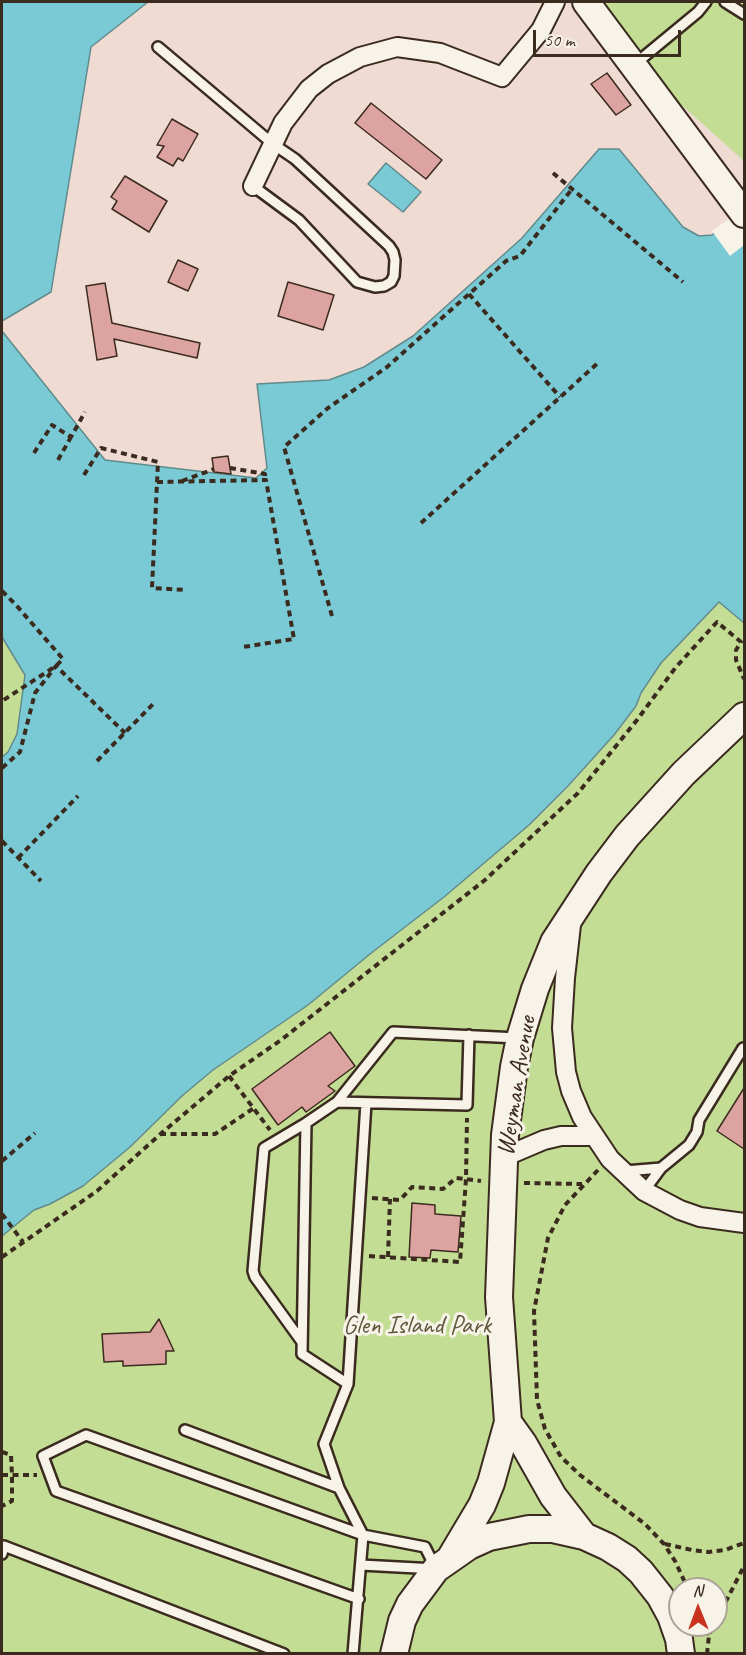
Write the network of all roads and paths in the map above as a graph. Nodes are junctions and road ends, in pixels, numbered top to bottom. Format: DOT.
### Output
graph roads {
  1 [pos="555,2"];
  2 [pos="586,2"];
  3 [pos="706,2"];
  4 [pos="725,2"];
  5 [pos="744,14"];
  6 [pos="158,47"];
  7 [pos="633,65"];
  8 [pos="273,144"];
  9 [pos="553,173"];
  10 [pos="253,186"];
  11 [pos="572,189"];
  12 [pos="744,213"];
  13 [pos="683,282"];
  14 [pos="469,294"];
  15 [pos="599,362"];
  16 [pos="560,397"];
  17 [pos="86,412"];
  18 [pos="71,437"];
  19 [pos="34,453"];
  20 [pos="58,460"];
  21 [pos="230,468"];
  22 [pos="214,469"];
  23 [pos="84,475"];
  24 [pos="266,480"];
  25 [pos="157,482"];
  26 [pos="179,482"];
  27 [pos="421,523"];
  28 [pos="187,590"];
  29 [pos="2,591"];
  30 [pos="332,616"];
  31 [pos="243,646"];
  32 [pos="56,666"];
  33 [pos="744,679"];
  34 [pos="2,701"];
  35 [pos="155,702"];
  36 [pos="744,716"];
  37 [pos="125,733"];
  38 [pos="97,760"];
  39 [pos="2,768"];
  40 [pos="78,796"];
  41 [pos="2,841"];
  42 [pos="18,858"];
  43 [pos="41,881"];
  44 [pos="573,914"];
  45 [pos="469,1035"];
  46 [pos="520,1038"];
  47 [pos="742,1048"];
  48 [pos="229,1076"];
  49 [pos="337,1102"];
  50 [pos="366,1102"];
  51 [pos="467,1105"];
  52 [pos="254,1108"];
  53 [pos="306,1124"];
  54 [pos="35,1133"];
  55 [pos="159,1134"];
  56 [pos="592,1136"];
  57 [pos="278,1140"];
  58 [pos="504,1157"];
  59 [pos="2,1161"];
  60 [pos="600,1167"];
  61 [pos="661,1168"];
  62 [pos="623,1172"];
  63 [pos="466,1179"];
  64 [pos="489,1181"];
  65 [pos="518,1183"];
  66 [pos="582,1184"];
  67 [pos="644,1191"];
  68 [pos="360,1197"];
  69 [pos="390,1199"];
  70 [pos="2,1214"];
  71 [pos="744,1223"];
  72 [pos="23,1242"];
  73 [pos="356,1255"];
  74 [pos="2,1257"];
  75 [pos="388,1257"];
  76 [pos="302,1342"];
  77 [pos="348,1384"];
  78 [pos="508,1422"];
  79 [pos="185,1430"];
  80 [pos="2,1452"];
  81 [pos="2,1475"];
  82 [pos="12,1475"];
  83 [pos="49,1475"];
  84 [pos="339,1488"];
  85 [pos="2,1506"];
  86 [pos="363,1535"];
  87 [pos="584,1536"];
  88 [pos="744,1543"];
  89 [pos="664,1544"];
  90 [pos="2,1554"];
  91 [pos="443,1563"];
  92 [pos="361,1565"];
  93 [pos="744,1566"];
  94 [pos="682,1577"];
  95 [pos="728,1597"];
  96 [pos="358,1599"];
  97 [pos="709,1637"];
  98 [pos="284,1653"];
  99 [pos="353,1653"];
  100 [pos="394,1653"];
  101 [pos="681,1653"];
  102 [pos="708,1653"];
  1 -- 8 [label="street"];
  2 -- 7 [label="street"];
  3 -- 7 [label="lane"];
  4 -- 5 [label="lane"];
  6 -- 8 [label="lane"];
  7 -- 12 [label="street"];
  8 -- 10 [label="street"];
  8 -- 10 [label="lane"];
  9 -- 11 [label="path"];
  11 -- 13 [label="path"];
  11 -- 14 [label="path"];
  14 -- 16 [label="path"];
  14 -- 30 [label="path"];
  15 -- 16 [label="path"];
  16 -- 27 [label="path"];
  17 -- 18 [label="path"];
  18 -- 19 [label="path"];
  18 -- 20 [label="path"];
  21 -- 24 [label="path"];
  22 -- 26 [label="path"];
  23 -- 25 [label="path"];
  24 -- 26 [label="path"];
  24 -- 31 [label="path"];
  25 -- 26 [label="path"];
  25 -- 28 [label="path"];
  29 -- 32 [label="path"];
  32 -- 34 [label="path"];
  32 -- 37 [label="path"];
  32 -- 39 [label="path"];
  33 -- 48 [label="path"];
  35 -- 37 [label="path"];
  36 -- 44 [label="street, Weyman Avenue"];
  37 -- 38 [label="path"];
  40 -- 42 [label="path"];
  41 -- 42 [label="path"];
  42 -- 43 [label="path"];
  44 -- 46 [label="street, Weyman Avenue"];
  44 -- 56 [label="street"];
  45 -- 46 [label="lane"];
  45 -- 49 [label="lane"];
  45 -- 51 [label="lane"];
  46 -- 58 [label="street, Weyman Avenue"];
  47 -- 61 [label="lane"];
  48 -- 52 [label="path"];
  48 -- 55 [label="path"];
  49 -- 50 [label="lane"];
  49 -- 53 [label="lane"];
  50 -- 51 [label="lane"];
  50 -- 68 [label="lane"];
  51 -- 63 [label="path"];
  52 -- 55 [label="path"];
  52 -- 57 [label="path"];
  53 -- 57 [label="lane"];
  53 -- 76 [label="lane"];
  54 -- 59 [label="path"];
  55 -- 72 [label="path"];
  56 -- 58 [label="street"];
  56 -- 62 [label="street"];
  57 -- 76 [label="lane"];
  58 -- 78 [label="street, Weyman Avenue"];
  60 -- 66 [label="path"];
  61 -- 62 [label="lane"];
  61 -- 67 [label="lane"];
  62 -- 67 [label="street"];
  63 -- 64 [label="path"];
  63 -- 69 [label="path"];
  63 -- 75 [label="path"];
  65 -- 66 [label="path"];
  66 -- 89 [label="path"];
  67 -- 71 [label="street"];
  68 -- 69 [label="path"];
  68 -- 73 [label="lane"];
  69 -- 75 [label="path"];
  70 -- 72 [label="path"];
  72 -- 74 [label="path"];
  73 -- 75 [label="path"];
  73 -- 77 [label="lane"];
  76 -- 77 [label="lane"];
  77 -- 84 [label="lane"];
  78 -- 87 [label="street"];
  78 -- 91 [label="street"];
  79 -- 84 [label="lane"];
  80 -- 82 [label="path"];
  81 -- 82 [label="path"];
  82 -- 83 [label="path"];
  82 -- 85 [label="path"];
  83 -- 86 [label="lane"];
  83 -- 96 [label="lane"];
  84 -- 86 [label="lane"];
  86 -- 91 [label="lane"];
  86 -- 92 [label="lane"];
  87 -- 91 [label="street"];
  87 -- 101 [label="street"];
  88 -- 89 [label="path"];
  89 -- 94 [label="path"];
  90 -- 98 [label="lane"];
  91 -- 92 [label="lane"];
  91 -- 100 [label="street"];
  92 -- 96 [label="lane"];
  93 -- 95 [label="path"];
  96 -- 99 [label="lane"];
  97 -- 102 [label="path"];
}
